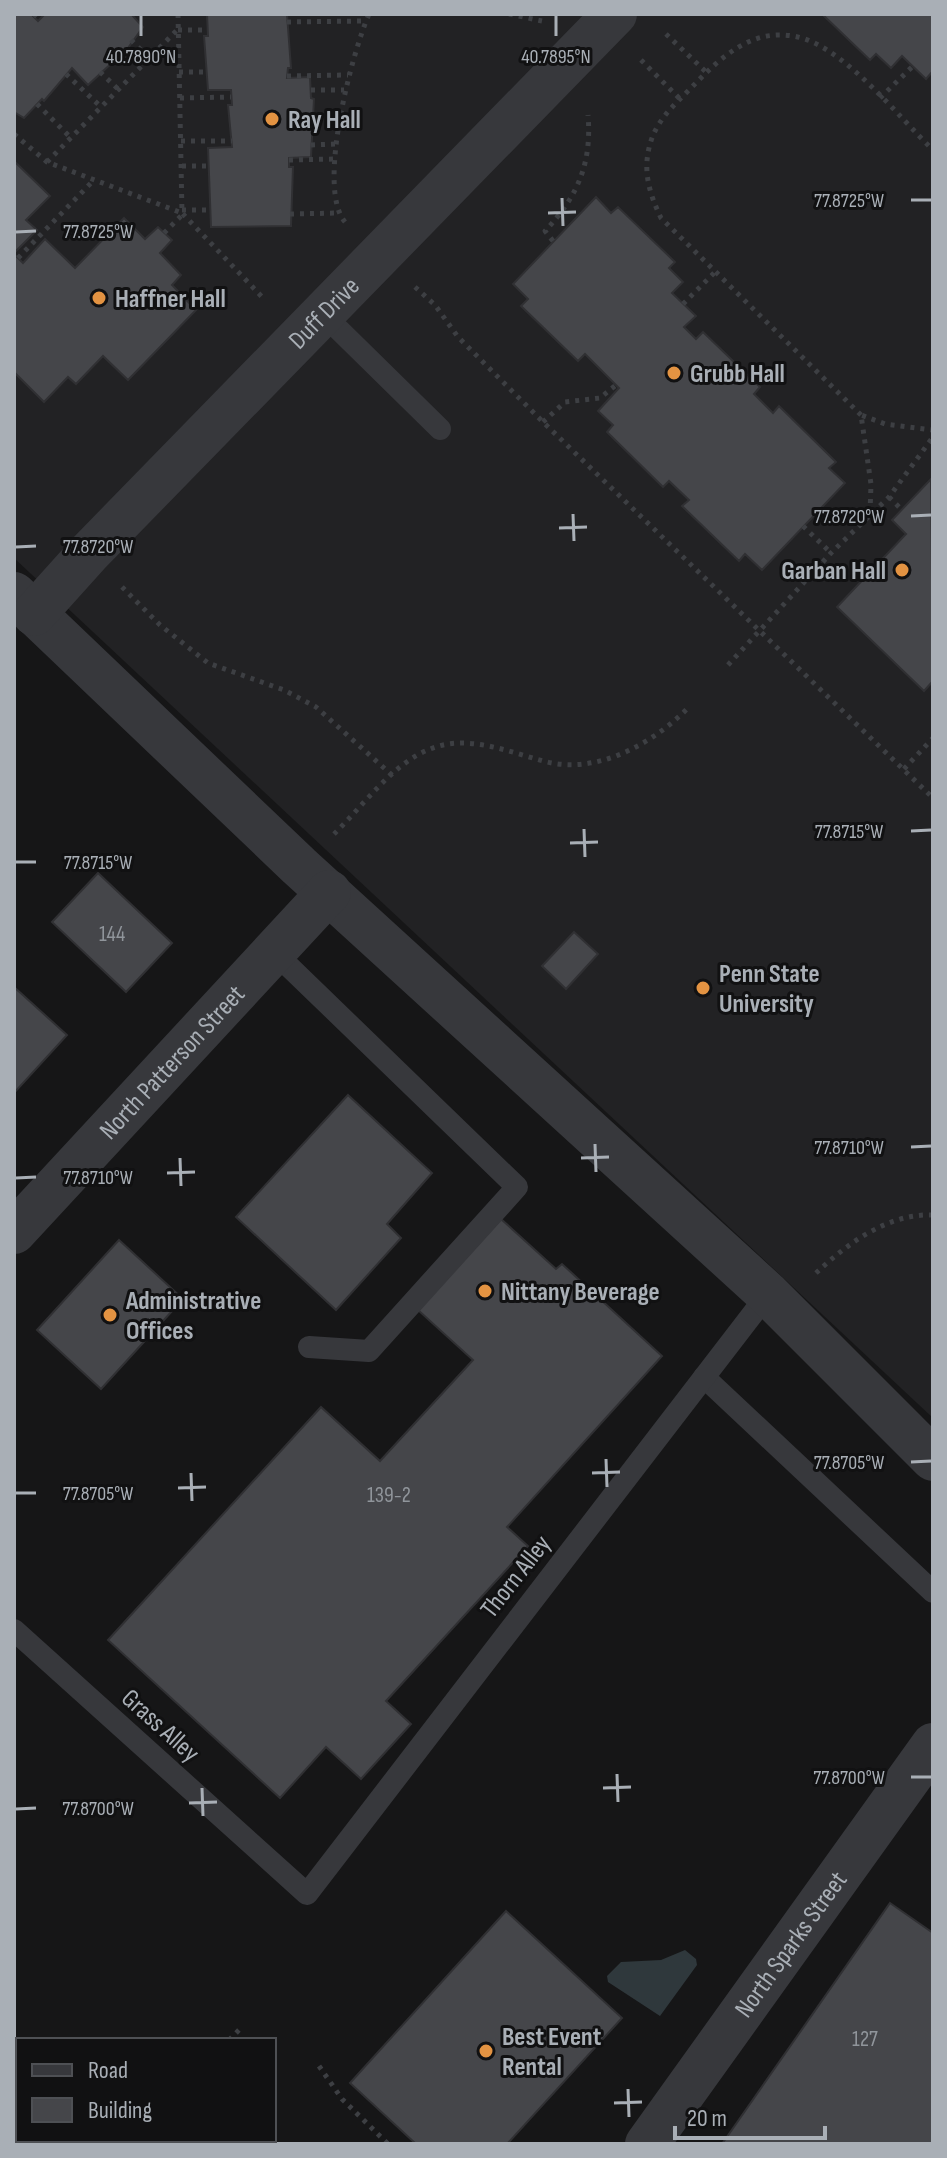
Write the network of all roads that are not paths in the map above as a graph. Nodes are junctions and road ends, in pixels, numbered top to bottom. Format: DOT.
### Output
graph roads {
  1 [pos="615,14"];
  2 [pos="324,315"];
  3 [pos="440,429"];
  4 [pos="24,604"];
  5 [pos="329,892"];
  6 [pos="273,951"];
  7 [pos="14,1232"];
  8 [pos="768,1294"];
  9 [pos="309,1347"];
  10 [pos="704,1377"];
  11 [pos="933,1459"];
  12 [pos="933,1592"];
  13 [pos="14,1630"];
  14 [pos="926,1771"];
  15 [pos="307,1894"];
  16 [pos="647,2144"];
  1 -- 2 [label="street, Duff Drive"];
  2 -- 3 [label="lane"];
  2 -- 4 [label="street, Duff Drive"];
  4 -- 5 [label="street"];
  5 -- 6 [label="street, North Patterson Street"];
  5 -- 8 [label="street"];
  6 -- 7 [label="street, North Patterson Street"];
  6 -- 9 [label="lane"];
  8 -- 10 [label="lane, Thorn Alley"];
  8 -- 11 [label="street"];
  10 -- 12 [label="lane"];
  10 -- 15 [label="lane, Thorn Alley"];
  13 -- 15 [label="lane, Grass Alley"];
  14 -- 16 [label="street, North Sparks Street"];
}
